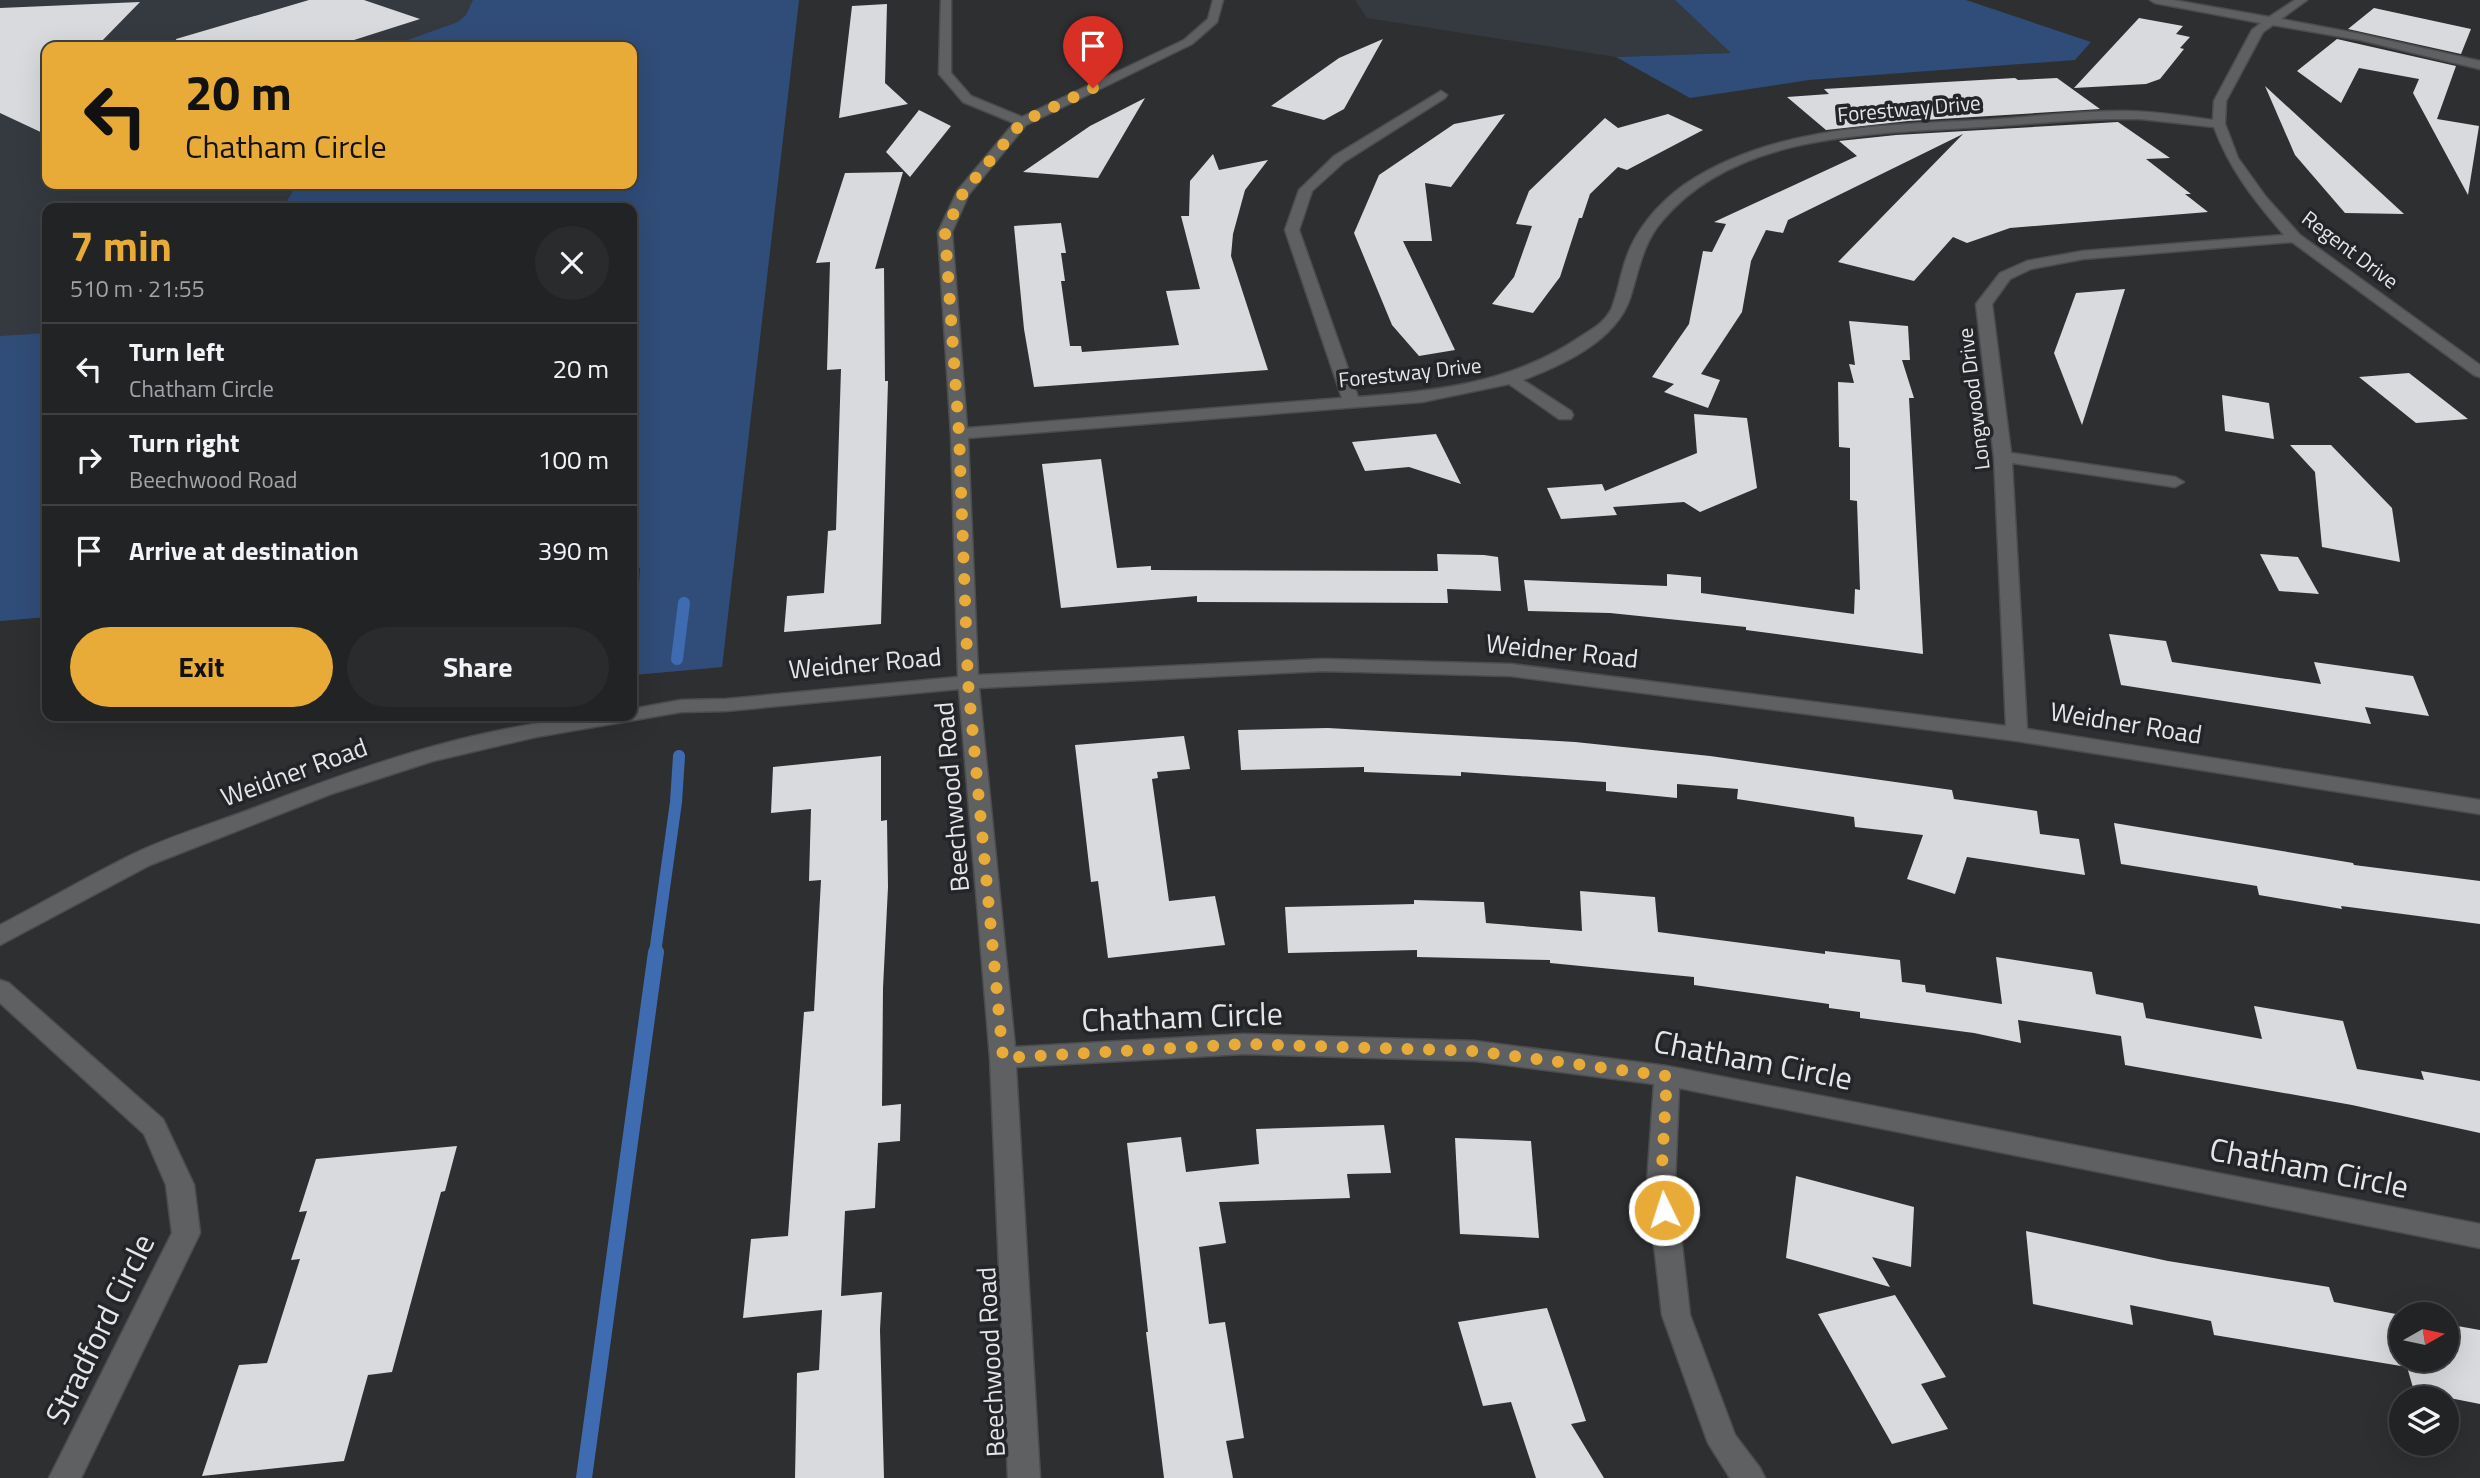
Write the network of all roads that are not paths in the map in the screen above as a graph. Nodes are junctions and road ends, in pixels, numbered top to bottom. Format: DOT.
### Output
graph roads {
  1 [pos="946,0"];
  2 [pos="1218,0"];
  3 [pos="2155,0"];
  4 [pos="2302,0"];
  5 [pos="2268,21"];
  6 [pos="2480,65"];
  7 [pos="1441,95"];
  8 [pos="1022,122"];
  9 [pos="2219,124"];
  10 [pos="2295,239"];
  11 [pos="2480,372"];
  12 [pos="1513,380"];
  13 [pos="1350,401"];
  14 [pos="1565,415"];
  15 [pos="959,434"];
  16 [pos="2003,457"];
  17 [pos="2175,482"];
  18 [pos="968,682"];
  19 [pos="637,714"];
  20 [pos="592,721"];
  21 [pos="2017,734"];
  22 [pos="2480,807"];
  23 [pos="0,936"];
  24 [pos="0,989"];
  25 [pos="1003,1058"];
  26 [pos="1667,1076"];
  27 [pos="2480,1236"];
  28 [pos="65,1478"];
  29 [pos="1024,1478"];
  30 [pos="1749,1478"];
  1 -- 8 [label="street"];
  2 -- 8 [label="street, Beechwood Road"];
  3 -- 5 [label="street"];
  4 -- 5 [label="street"];
  5 -- 6 [label="street"];
  5 -- 9 [label="street"];
  7 -- 13 [label="street"];
  8 -- 15 [label="street, Beechwood Road"];
  9 -- 10 [label="street, Regent Drive"];
  9 -- 12 [label="street, Forestway Drive"];
  10 -- 11 [label="street, Regent Drive"];
  10 -- 16 [label="street, Longwood Drive"];
  12 -- 13 [label="street, Forestway Drive"];
  12 -- 14 [label="street"];
  13 -- 15 [label="street, Forestway Drive"];
  15 -- 18 [label="street, Beechwood Road"];
  16 -- 17 [label="street"];
  16 -- 21 [label="street, Longwood Drive"];
  18 -- 19 [label="street, Weidner Road"];
  18 -- 21 [label="street, Weidner Road"];
  18 -- 25 [label="street, Beechwood Road"];
  20 -- 23 [label="street, Weidner Road"];
  21 -- 22 [label="street, Weidner Road"];
  24 -- 28 [label="street, Stradford Circle"];
  25 -- 26 [label="street, Chatham Circle"];
  25 -- 29 [label="street, Beechwood Road"];
  26 -- 27 [label="street, Chatham Circle"];
  26 -- 30 [label="street"];
}
